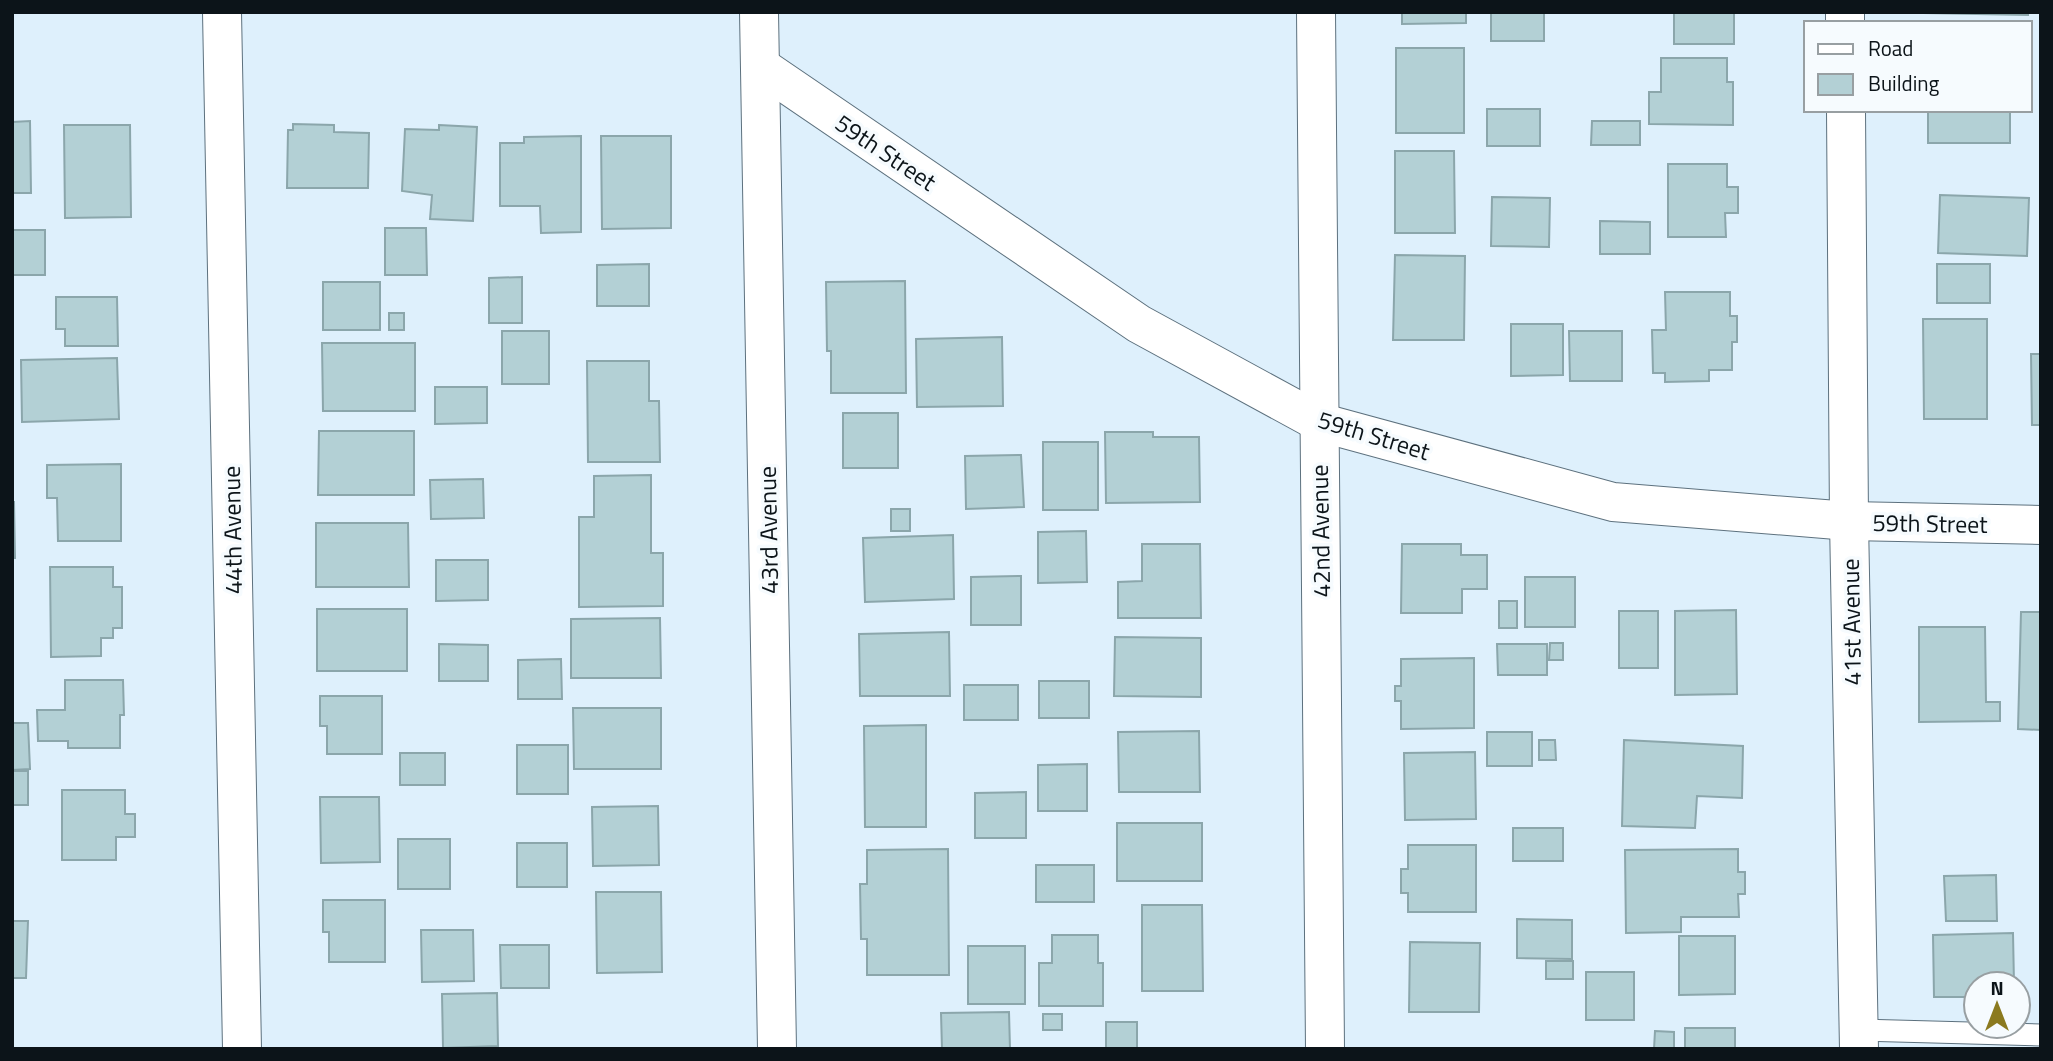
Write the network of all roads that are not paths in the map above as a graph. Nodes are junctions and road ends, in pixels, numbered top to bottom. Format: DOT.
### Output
graph roads {
  1 [pos="222,12"];
  2 [pos="759,12"];
  3 [pos="1315,12"];
  4 [pos="760,66"];
  5 [pos="1846,112"];
  6 [pos="1319,422"];
  7 [pos="1849,521"];
  8 [pos="2041,525"];
  9 [pos="2041,1035"];
  10 [pos="1859,1040"];
  11 [pos="242,1049"];
  12 [pos="777,1049"];
  13 [pos="1325,1049"];
  1 -- 11 [label="street, 44th Avenue"];
  2 -- 4 [label="street, 43rd Avenue"];
  3 -- 6 [label="street, 42nd Avenue"];
  4 -- 6 [label="street, 59th Street"];
  4 -- 12 [label="street, 43rd Avenue"];
  5 -- 7 [label="street, 41st Avenue"];
  6 -- 7 [label="street, 59th Street"];
  6 -- 13 [label="street, 42nd Avenue"];
  7 -- 8 [label="street, 59th Street"];
  7 -- 10 [label="street, 41st Avenue"];
  9 -- 10 [label="lane"];
}
